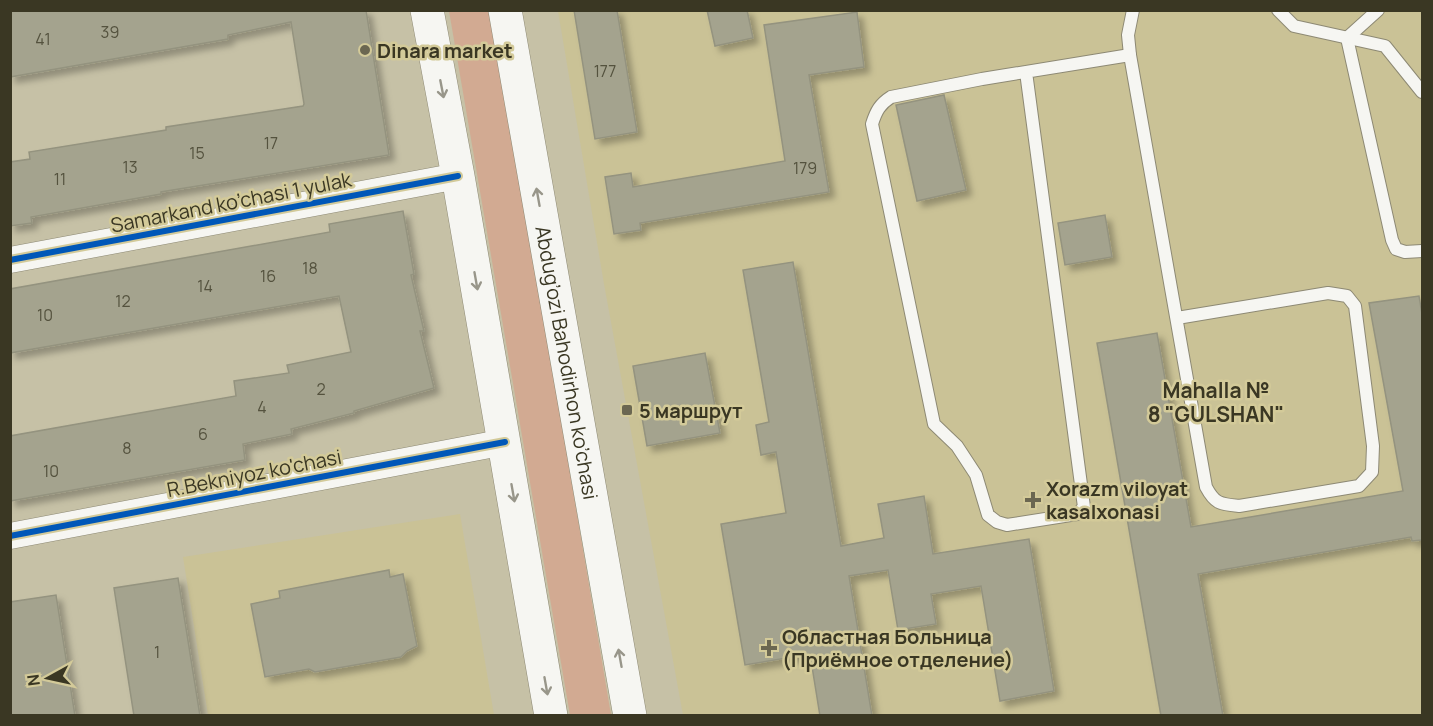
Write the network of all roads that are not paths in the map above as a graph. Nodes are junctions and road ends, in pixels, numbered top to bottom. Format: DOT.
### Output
graph roads {
  1 [pos="427,10"];
  2 [pos="505,10"];
  3 [pos="1133,10"];
  4 [pos="1278,10"];
  5 [pos="1377,10"];
  6 [pos="1347,38"];
  7 [pos="1130,55"];
  8 [pos="1026,72"];
  9 [pos="1422,92"];
  10 [pos="458,176"];
  11 [pos="1422,251"];
  12 [pos="10,260"];
  13 [pos="1177,318"];
  14 [pos="504,442"];
  15 [pos="10,536"];
  16 [pos="551,716"];
  17 [pos="630,716"];
  1 -- 10 [label="main road, one-way"];
  17 -- 2 [label="main road, Abdug’ozi Bahodirhon ko’chasi, one-way"];
  3 -- 7 [label="lane"];
  4 -- 6 [label="lane"];
  5 -- 6 [label="lane"];
  6 -- 9 [label="lane"];
  6 -- 11 [label="lane"];
  7 -- 8 [label="lane"];
  7 -- 13 [label="lane"];
  8 -- 8 [label="lane"];
  10 -- 12 [label="street, Samarkand ko’chasi 1 yulak"];
  10 -- 14 [label="main road, one-way"];
  13 -- 13 [label="lane"];
  14 -- 15 [label="street, R.Bekniyoz ko'chasi"];
  14 -- 16 [label="main road, one-way"];
}
